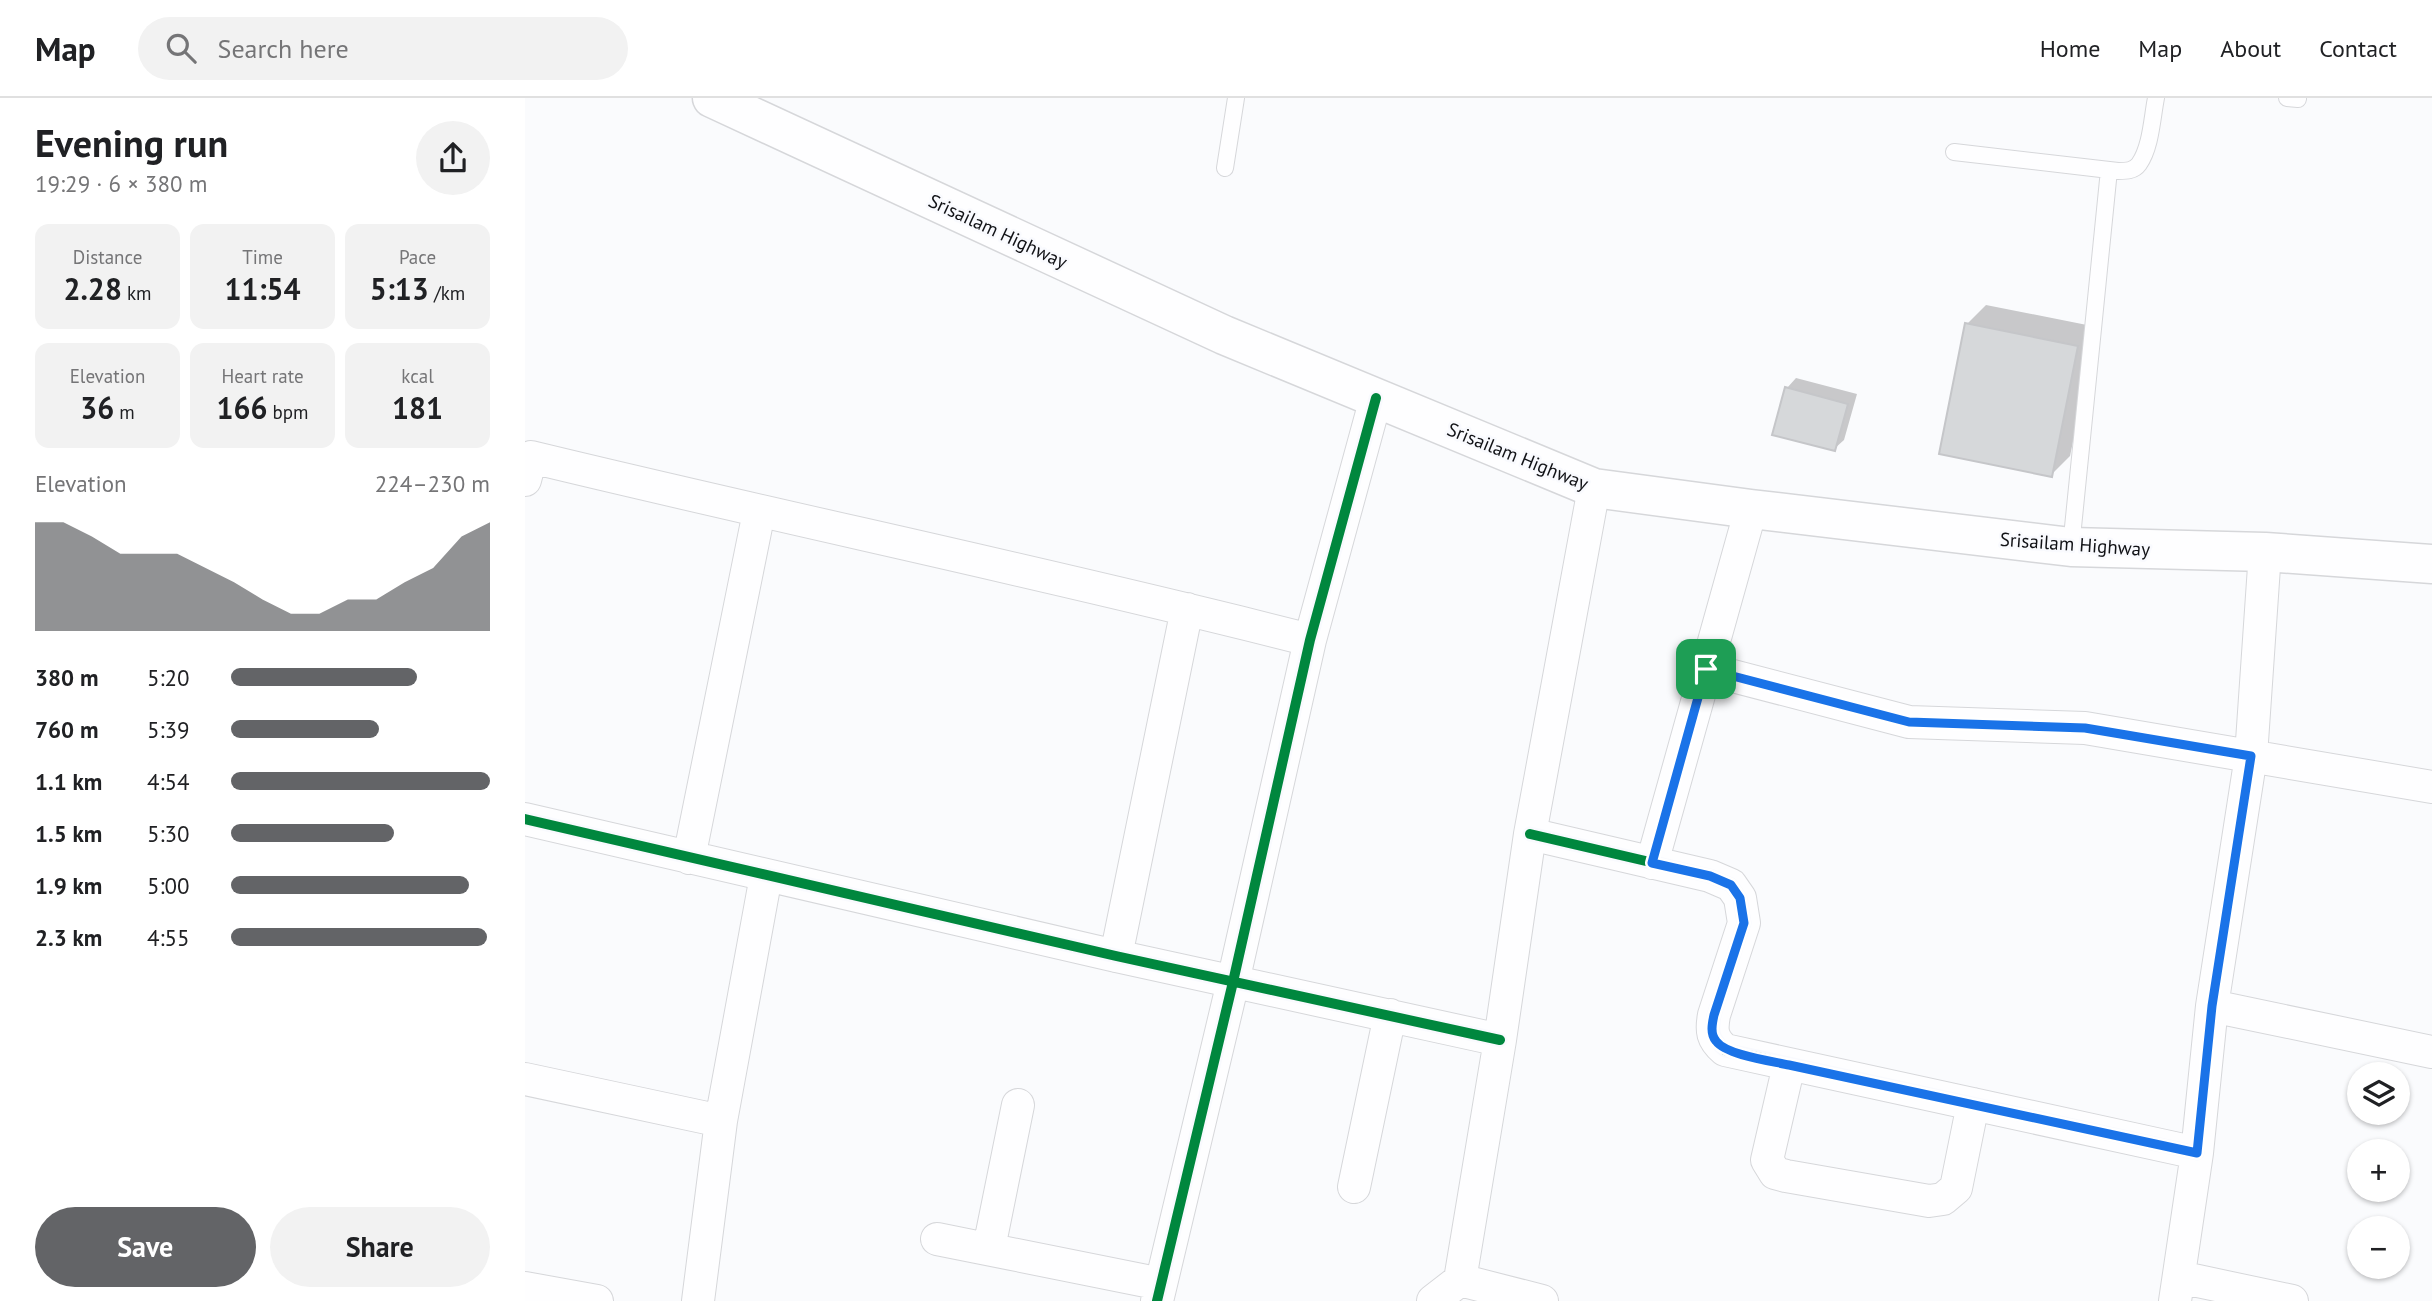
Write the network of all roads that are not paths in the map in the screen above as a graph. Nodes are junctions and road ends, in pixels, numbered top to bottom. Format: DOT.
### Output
graph roads {
  1 [pos="712,98"];
  2 [pos="1236,98"];
  3 [pos="2156,98"];
  4 [pos="1954,152"];
  5 [pos="1225,168"];
  6 [pos="2109,170"];
  7 [pos="1376,398"];
  8 [pos="525,480"];
  9 [pos="1594,488"];
  10 [pos="1751,509"];
  11 [pos="759,512"];
  12 [pos="2071,547"];
  13 [pos="2265,552"];
  14 [pos="2432,564"];
  15 [pos="1187,609"];
  16 [pos="1310,640"];
  17 [pos="1706,669"];
  18 [pos="2251,756"];
  19 [pos="2432,787"];
  20 [pos="525,819"];
  21 [pos="1530,835"];
  22 [pos="689,858"];
  23 [pos="1652,863"];
  24 [pos="767,876"];
  25 [pos="1116,956"];
  26 [pos="1233,982"];
  27 [pos="2212,1006"];
  28 [pos="1390,1015"];
  29 [pos="1500,1040"];
  30 [pos="2432,1052"];
  31 [pos="1789,1065"];
  32 [pos="525,1079"];
  33 [pos="1973,1104"];
  34 [pos="1019,1105"];
  35 [pos="720,1121"];
  36 [pos="2197,1153"];
  37 [pos="1354,1187"];
  38 [pos="937,1239"];
  39 [pos="989,1248"];
  40 [pos="1460,1280"];
  41 [pos="525,1289"];
  42 [pos="2177,1289"];
  43 [pos="1159,1293"];
  44 [pos="597,1301"];
  45 [pos="698,1301"];
  46 [pos="1433,1301"];
  47 [pos="1542,1301"];
  48 [pos="2292,1301"];
  1 -- 7 [label="highway, Srisailam Highway"];
  2 -- 5 [label="lane"];
  3 -- 6 [label="lane"];
  4 -- 6 [label="lane"];
  6 -- 12 [label="lane"];
  7 -- 9 [label="highway, Srisailam Highway"];
  7 -- 16 [label="street"];
  8 -- 11 [label="street"];
  9 -- 10 [label="highway, Srisailam Highway"];
  9 -- 21 [label="street"];
  10 -- 12 [label="highway, Srisailam Highway"];
  10 -- 17 [label="street"];
  11 -- 15 [label="street"];
  11 -- 22 [label="street"];
  12 -- 13 [label="highway, Srisailam Highway"];
  13 -- 14 [label="highway, Srisailam Highway"];
  13 -- 18 [label="street"];
  15 -- 16 [label="street"];
  15 -- 25 [label="street"];
  16 -- 26 [label="street"];
  17 -- 18 [label="street"];
  17 -- 23 [label="street"];
  18 -- 19 [label="street"];
  18 -- 27 [label="street"];
  20 -- 22 [label="street"];
  21 -- 23 [label="street"];
  21 -- 29 [label="street"];
  22 -- 24 [label="street"];
  23 -- 31 [label="street"];
  24 -- 25 [label="street"];
  24 -- 35 [label="street"];
  25 -- 26 [label="street"];
  26 -- 28 [label="street"];
  26 -- 43 [label="street"];
  27 -- 30 [label="street"];
  27 -- 36 [label="street"];
  28 -- 29 [label="street"];
  28 -- 37 [label="street"];
  29 -- 40 [label="street"];
  31 -- 33 [label="street"];
  31 -- 33 [label="street"];
  32 -- 35 [label="street"];
  33 -- 36 [label="street"];
  34 -- 39 [label="street"];
  35 -- 45 [label="street"];
  36 -- 42 [label="street"];
  38 -- 39 [label="street"];
  39 -- 43 [label="street"];
  40 -- 46 [label="street"];
  40 -- 47 [label="street"];
  41 -- 44 [label="street"];
  42 -- 48 [label="street"];
}
